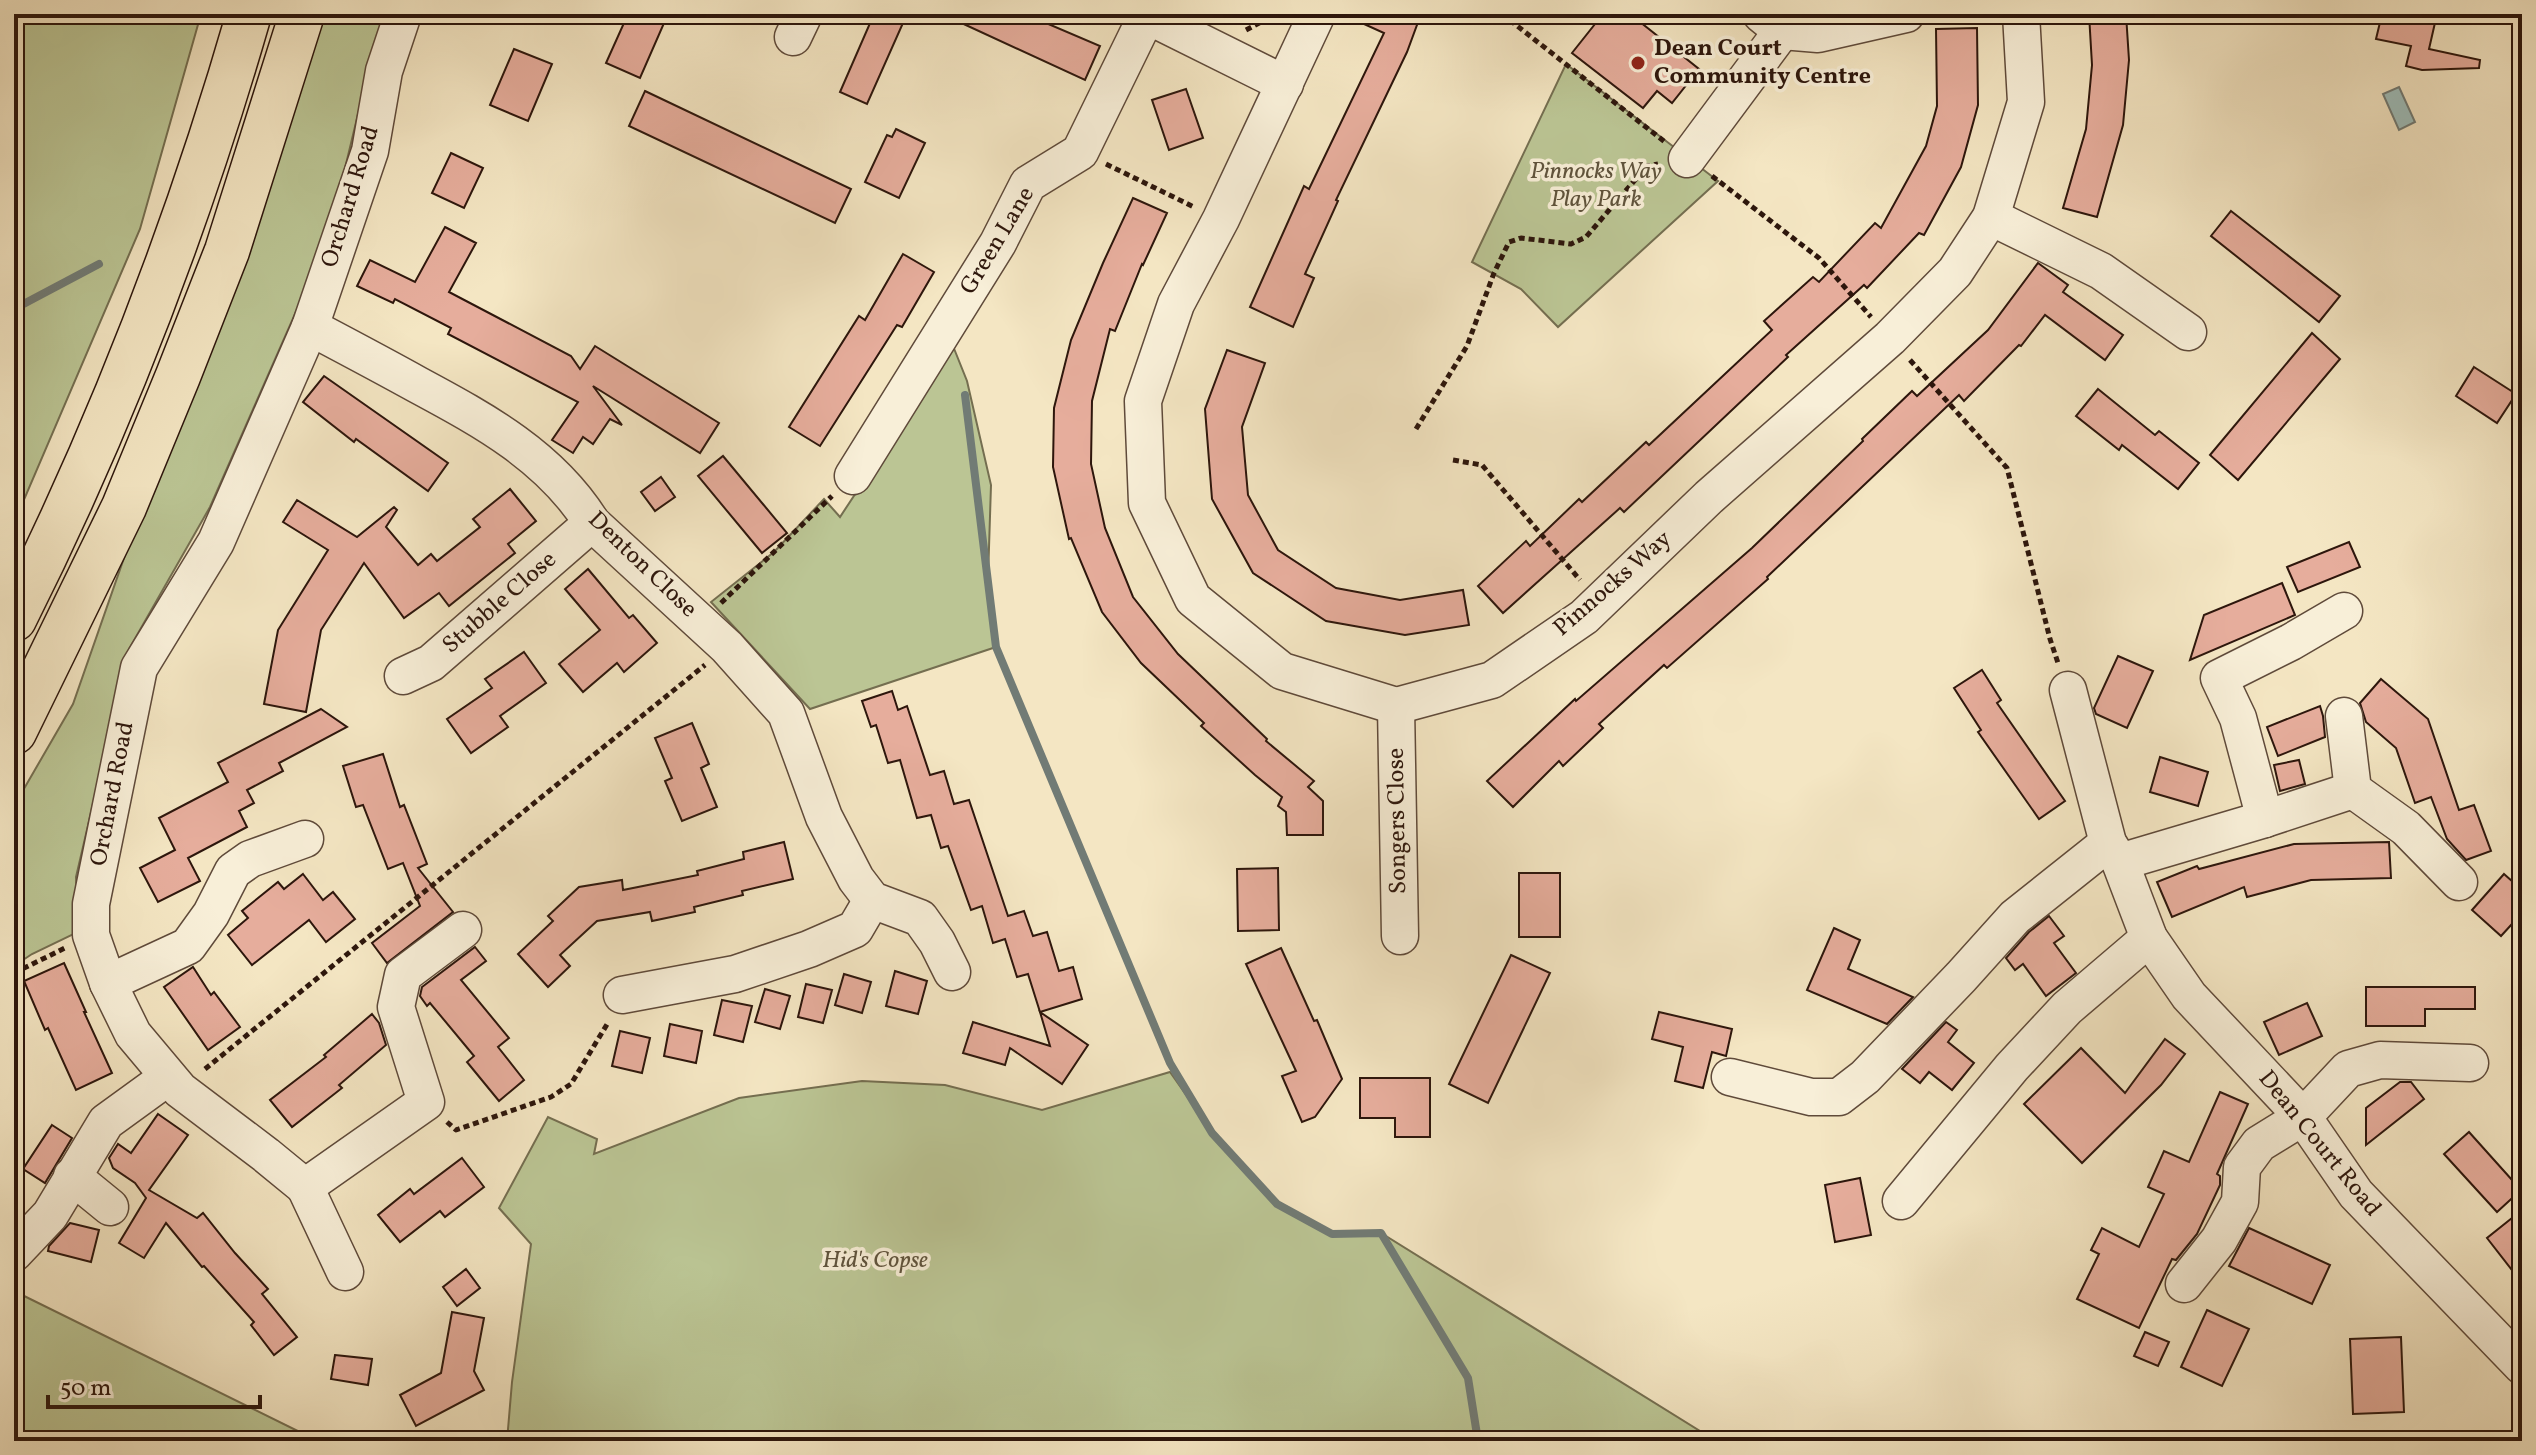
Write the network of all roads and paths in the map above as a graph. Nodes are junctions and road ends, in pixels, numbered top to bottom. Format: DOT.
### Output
graph roads {
  1 [pos="249,14"];
  2 [pos="302,14"];
  3 [pos="403,14"];
  4 [pos="1317,14"];
  5 [pos="1906,14"];
  6 [pos="2021,14"];
  7 [pos="1145,15"];
  8 [pos="1772,22"];
  9 [pos="1285,84"];
  10 [pos="1080,152"];
  11 [pos="1687,159"];
  12 [pos="1991,217"];
  13 [pos="1221,219"];
  14 [pos="310,327"];
  15 [pos="2188,332"];
  16 [pos="1890,338"];
  17 [pos="1416,429"];
  18 [pos="1453,460"];
  19 [pos="853,476"];
  20 [pos="592,523"];
  21 [pos="1600,602"];
  22 [pos="2344,611"];
  23 [pos="14,619"];
  24 [pos="701,622"];
  25 [pos="727,647"];
  26 [pos="403,676"];
  27 [pos="2068,690"];
  28 [pos="1396,706"];
  29 [pos="2344,716"];
  30 [pos="14,732"];
  31 [pos="2353,790"];
  32 [pos="2265,819"];
  33 [pos="305,839"];
  34 [pos="2114,852"];
  35 [pos="2459,882"];
  36 [pos="872,900"];
  37 [pos="463,930"];
  38 [pos="91,935"];
  39 [pos="1400,936"];
  40 [pos="2149,938"];
  41 [pos="952,972"];
  42 [pos="14,973"];
  43 [pos="108,983"];
  44 [pos="622,995"];
  45 [pos="2470,1063"];
  46 [pos="1730,1077"];
  47 [pos="174,1083"];
  48 [pos="426,1102"];
  49 [pos="2303,1117"];
  50 [pos="72,1176"];
  51 [pos="305,1187"];
  52 [pos="1901,1201"];
  53 [pos="110,1207"];
  54 [pos="14,1253"];
  55 [pos="345,1272"];
  56 [pos="2184,1284"];
  57 [pos="2522,1366"];
  1 -- 23 [label="highway"];
  2 -- 30 [label="highway"];
  3 -- 14 [label="street, Orchard Road"];
  4 -- 9 [label="street"];
  5 -- 8 [label="street"];
  6 -- 12 [label="street, Pinnocks Way"];
  7 -- 9 [label="street"];
  7 -- 10 [label="street"];
  8 -- 11 [label="street"];
  9 -- 13 [label="street"];
  10 -- 13 [label="path"];
  10 -- 19 [label="street, Green Lane"];
  11 -- 17 [label="path"];
  12 -- 15 [label="street"];
  12 -- 16 [label="street, Pinnocks Way"];
  13 -- 28 [label="street"];
  14 -- 20 [label="street, Denton Close"];
  14 -- 38 [label="street, Orchard Road"];
  16 -- 21 [label="street, Pinnocks Way"];
  16 -- 27 [label="path"];
  18 -- 21 [label="path"];
  19 -- 24 [label="path"];
  20 -- 24 [label="street, Denton Close"];
  20 -- 26 [label="street, Stubble Close"];
  21 -- 28 [label="street, Pinnocks Way"];
  22 -- 32 [label="street"];
  24 -- 25 [label="street, Denton Close"];
  25 -- 36 [label="street, Denton Close"];
  25 -- 47 [label="path"];
  27 -- 34 [label="street, Dean Court Road"];
  28 -- 39 [label="street, Songers Close"];
  29 -- 31 [label="street"];
  31 -- 32 [label="street"];
  31 -- 35 [label="street"];
  32 -- 34 [label="street"];
  33 -- 43 [label="street"];
  34 -- 40 [label="street, Dean Court Road"];
  34 -- 46 [label="street"];
  36 -- 41 [label="street"];
  36 -- 44 [label="street"];
  37 -- 48 [label="street"];
  38 -- 42 [label="path"];
  38 -- 43 [label="street, Orchard Road"];
  40 -- 49 [label="street, Dean Court Road"];
  40 -- 52 [label="street"];
  43 -- 47 [label="street, Orchard Road"];
  44 -- 48 [label="path"];
  45 -- 49 [label="street"];
  47 -- 50 [label="street"];
  47 -- 51 [label="street, Orchard Road"];
  48 -- 51 [label="street"];
  49 -- 56 [label="street"];
  49 -- 57 [label="street, Dean Court Road"];
  50 -- 53 [label="street"];
  50 -- 54 [label="street"];
  51 -- 55 [label="street"];
}
